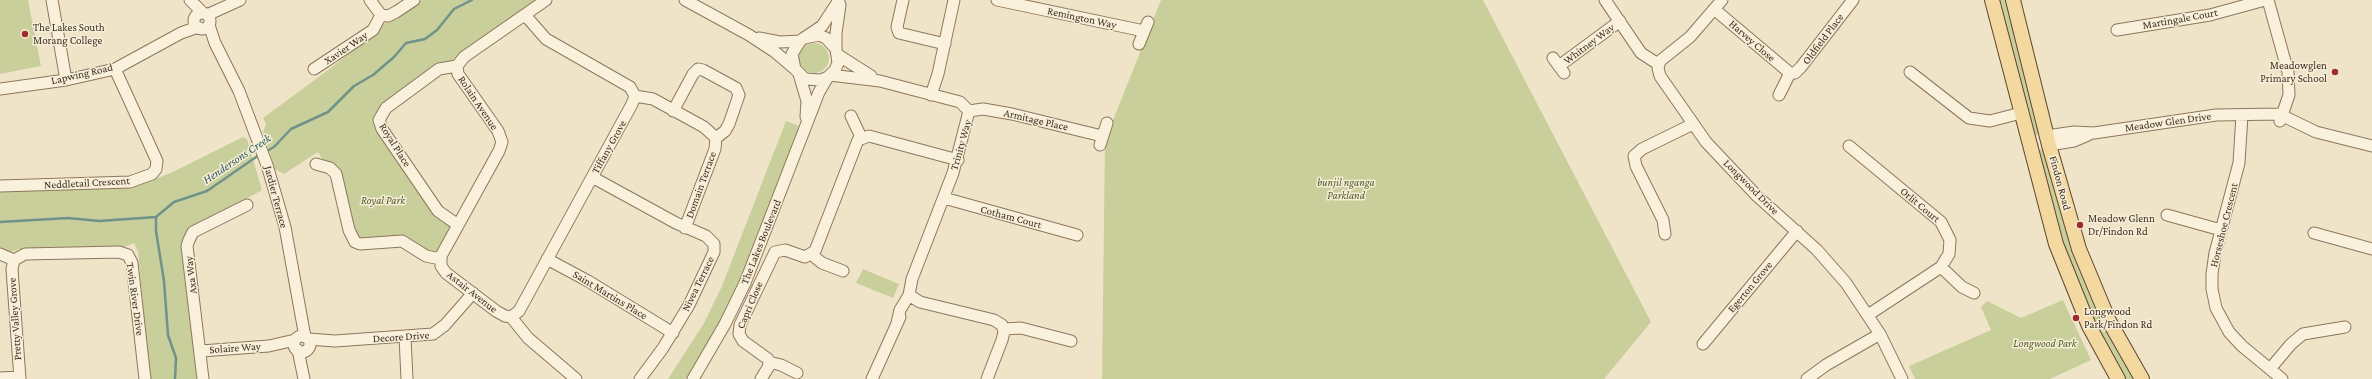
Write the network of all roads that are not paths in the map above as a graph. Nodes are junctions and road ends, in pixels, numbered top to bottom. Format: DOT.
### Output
graph roads {
  1 [pos="52,0"];
  2 [pos="190,0"];
  3 [pos="240,0"];
  4 [pos="370,0"];
  5 [pos="414,0"];
  6 [pos="546,0"];
  7 [pos="685,0"];
  8 [pos="840,0"];
  9 [pos="903,0"];
  10 [pos="954,0"];
  11 [pos="997,0"];
  12 [pos="1605,0"];
  13 [pos="1722,0"];
  14 [pos="1852,0"];
  15 [pos="1992,0"];
  16 [pos="2013,0"];
  17 [pos="2267,0"];
  18 [pos="1714,9"];
  19 [pos="381,15"];
  20 [pos="524,15"];
  21 [pos="202,21"];
  22 [pos="1620,21"];
  23 [pos="2117,30"];
  24 [pos="749,35"];
  25 [pos="802,39"];
  26 [pos="945,44"];
  27 [pos="1139,44"];
  28 [pos="837,52"];
  29 [pos="1658,64"];
  30 [pos="457,66"];
  31 [pos="1559,66"];
  32 [pos="115,68"];
  33 [pos="314,69"];
  34 [pos="797,72"];
  35 [pos="1910,72"];
  36 [pos="1790,73"];
  37 [pos="829,76"];
  38 [pos="66,80"];
  39 [pos="880,80"];
  40 [pos="0,90"];
  41 [pos="934,95"];
  42 [pos="1779,95"];
  43 [pos="635,96"];
  44 [pos="673,111"];
  45 [pos="969,112"];
  46 [pos="2021,113"];
  47 [pos="2242,115"];
  48 [pos="852,116"];
  49 [pos="2281,117"];
  50 [pos="1107,123"];
  51 [pos="1693,124"];
  52 [pos="805,127"];
  53 [pos="861,137"];
  54 [pos="716,138"];
  55 [pos="2048,140"];
  56 [pos="2029,145"];
  57 [pos="1849,146"];
  58 [pos="2370,146"];
  59 [pos="958,160"];
  60 [pos="316,164"];
  61 [pos="592,177"];
  62 [pos="0,186"];
  63 [pos="944,198"];
  64 [pos="247,205"];
  65 [pos="2167,215"];
  66 [pos="458,225"];
  67 [pos="685,228"];
  68 [pos="2221,230"];
  69 [pos="1797,231"];
  70 [pos="2314,233"];
  71 [pos="1665,234"];
  72 [pos="1077,235"];
  73 [pos="2372,249"];
  74 [pos="0,254"];
  75 [pos="811,254"];
  76 [pos="440,259"];
  77 [pos="547,259"];
  78 [pos="14,260"];
  79 [pos="1941,267"];
  80 [pos="843,271"];
  81 [pos="473,293"];
  82 [pos="1974,294"];
  83 [pos="912,296"];
  84 [pos="1868,315"];
  85 [pos="511,317"];
  86 [pos="2345,327"];
  87 [pos="1004,329"];
  88 [pos="673,333"];
  89 [pos="1880,334"];
  90 [pos="405,337"];
  91 [pos="1071,341"];
  92 [pos="302,344"];
  93 [pos="1703,344"];
  94 [pos="201,351"];
  95 [pos="708,353"];
  96 [pos="769,362"];
  97 [pos="2270,370"];
  98 [pos="797,373"];
  99 [pos="304,376"];
  100 [pos="0,378"];
  101 [pos="20,378"];
  102 [pos="145,379"];
  103 [pos="203,379"];
  104 [pos="407,379"];
  105 [pos="576,379"];
  106 [pos="640,379"];
  107 [pos="688,379"];
  108 [pos="693,379"];
  109 [pos="761,379"];
  110 [pos="872,379"];
  111 [pos="987,379"];
  112 [pos="1807,379"];
  113 [pos="1902,379"];
  114 [pos="2118,379"];
  115 [pos="2142,379"];
  116 [pos="2282,379"];
  1 -- 38 [label="street"];
  2 -- 21 [label="street, Jardier Terrace"];
  3 -- 21 [label="street, Lapwing Road"];
  4 -- 19 [label="street"];
  5 -- 19 [label="street"];
  6 -- 20 [label="street, Rolain Avenue"];
  7 -- 24 [label="street"];
  8 -- 25 [label="street"];
  8 -- 28 [label="street"];
  9 -- 26 [label="street"];
  10 -- 26 [label="street"];
  11 -- 27 [label="street, Remington Way"];
  12 -- 22 [label="street"];
  13 -- 18 [label="street"];
  14 -- 36 [label="street, Oldfield Place"];
  15 -- 46 [label="main road, Findon Road"];
  16 -- 55 [label="main road, Findon Road"];
  17 -- 23 [label="street, Martingale Court"];
  17 -- 49 [label="street"];
  18 -- 29 [label="street"];
  18 -- 36 [label="street, Harvey Close"];
  19 -- 33 [label="street, Xavier Way"];
  20 -- 30 [label="street, Rolain Avenue"];
  20 -- 43 [label="street"];
  21 -- 32 [label="street, Lapwing Road"];
  21 -- 92 [label="street, Jardier Terrace"];
  22 -- 29 [label="street"];
  22 -- 31 [label="street, Whitney Way"];
  24 -- 25 [label="street"];
  24 -- 34 [label="street"];
  25 -- 28 [label="street"];
  25 -- 34 [label="street"];
  26 -- 41 [label="street"];
  28 -- 37 [label="street"];
  28 -- 39 [label="street, Trinity Way"];
  29 -- 51 [label="street, Longwood Drive"];
  30 -- 66 [label="street, Rolain Avenue"];
  30 -- 66 [label="street, Royal Place"];
  32 -- 38 [label="street, Lapwing Road"];
  32 -- 62 [label="street, Neddletail Crescent"];
  34 -- 37 [label="street"];
  34 -- 52 [label="street, The Lakes Boulevard"];
  35 -- 46 [label="street"];
  36 -- 42 [label="street, Oldfield Place"];
  37 -- 39 [label="street, Trinity Way"];
  37 -- 52 [label="street, The Lakes Boulevard"];
  38 -- 40 [label="street, Lapwing Road"];
  39 -- 41 [label="street, Trinity Way"];
  41 -- 45 [label="street, Trinity Way"];
  43 -- 44 [label="street, Domain Terrace"];
  43 -- 61 [label="street, Tiffany Grove"];
  44 -- 54 [label="street, Domain Terrace"];
  44 -- 54 [label="street"];
  45 -- 50 [label="street, Armitage Place"];
  45 -- 59 [label="street, Trinity Way"];
  46 -- 56 [label="main road, Findon Road"];
  47 -- 49 [label="street, Meadow Glen Drive"];
  47 -- 55 [label="street, Meadow Glen Drive"];
  47 -- 68 [label="street, Horseshoe Crescent"];
  48 -- 53 [label="street"];
  49 -- 58 [label="street, Meadow Glen Drive"];
  51 -- 69 [label="street, Longwood Drive"];
  51 -- 71 [label="street"];
  52 -- 95 [label="street, The Lakes Boulevard"];
  53 -- 59 [label="street"];
  53 -- 75 [label="street"];
  54 -- 67 [label="street, Domain Terrace"];
  55 -- 56 [label="main road"];
  55 -- 115 [label="main road, Findon Road"];
  56 -- 114 [label="main road, Findon Road"];
  57 -- 79 [label="street, Orlit Court"];
  59 -- 63 [label="street, Trinity Way"];
  60 -- 76 [label="street, Astair Avenue"];
  61 -- 67 [label="street, Nivea Terrace"];
  61 -- 77 [label="street, Tiffany Grove"];
  63 -- 72 [label="street, Cotham Court"];
  63 -- 83 [label="street, Trinity Way"];
  64 -- 94 [label="street, Axa Way"];
  65 -- 68 [label="street"];
  66 -- 76 [label="street, Rolain Avenue"];
  67 -- 88 [label="street, Nivea Terrace"];
  68 -- 97 [label="street, Horseshoe Crescent"];
  69 -- 84 [label="street, Longwood Drive"];
  69 -- 93 [label="street, Egerton Grove"];
  70 -- 73 [label="street"];
  74 -- 78 [label="street"];
  75 -- 80 [label="street, Capri Close"];
  75 -- 96 [label="street, Capri Close"];
  76 -- 81 [label="street, Astair Avenue"];
  77 -- 85 [label="street, Tiffany Grove"];
  77 -- 88 [label="street, Saint Martins Place"];
  78 -- 101 [label="street, Pretty Valley Grove"];
  78 -- 102 [label="street, Twin River Drive"];
  79 -- 82 [label="street"];
  79 -- 84 [label="street"];
  81 -- 85 [label="street, Astair Avenue"];
  81 -- 90 [label="street, Decore Drive"];
  83 -- 87 [label="street"];
  83 -- 110 [label="street, Trinity Way"];
  84 -- 89 [label="street, Longwood Drive"];
  85 -- 105 [label="street, Astair Avenue"];
  86 -- 97 [label="street"];
  87 -- 91 [label="street"];
  87 -- 111 [label="street"];
  88 -- 106 [label="street, Nivea Terrace"];
  89 -- 112 [label="street"];
  89 -- 113 [label="street, Longwood Drive"];
  90 -- 92 [label="street, Decore Drive"];
  90 -- 104 [label="street"];
  92 -- 94 [label="street, Solaire Way"];
  92 -- 99 [label="street, Jardier Terrace"];
  94 -- 103 [label="street, Axa Way"];
  95 -- 107 [label="street, The Lakes Boulevard"];
  95 -- 108 [label="street, The Lakes Boulevard"];
  96 -- 98 [label="street, Capri Close"];
  96 -- 109 [label="street"];
  97 -- 116 [label="street, Horseshoe Crescent"];
  100 -- 101 [label="street"];
}
